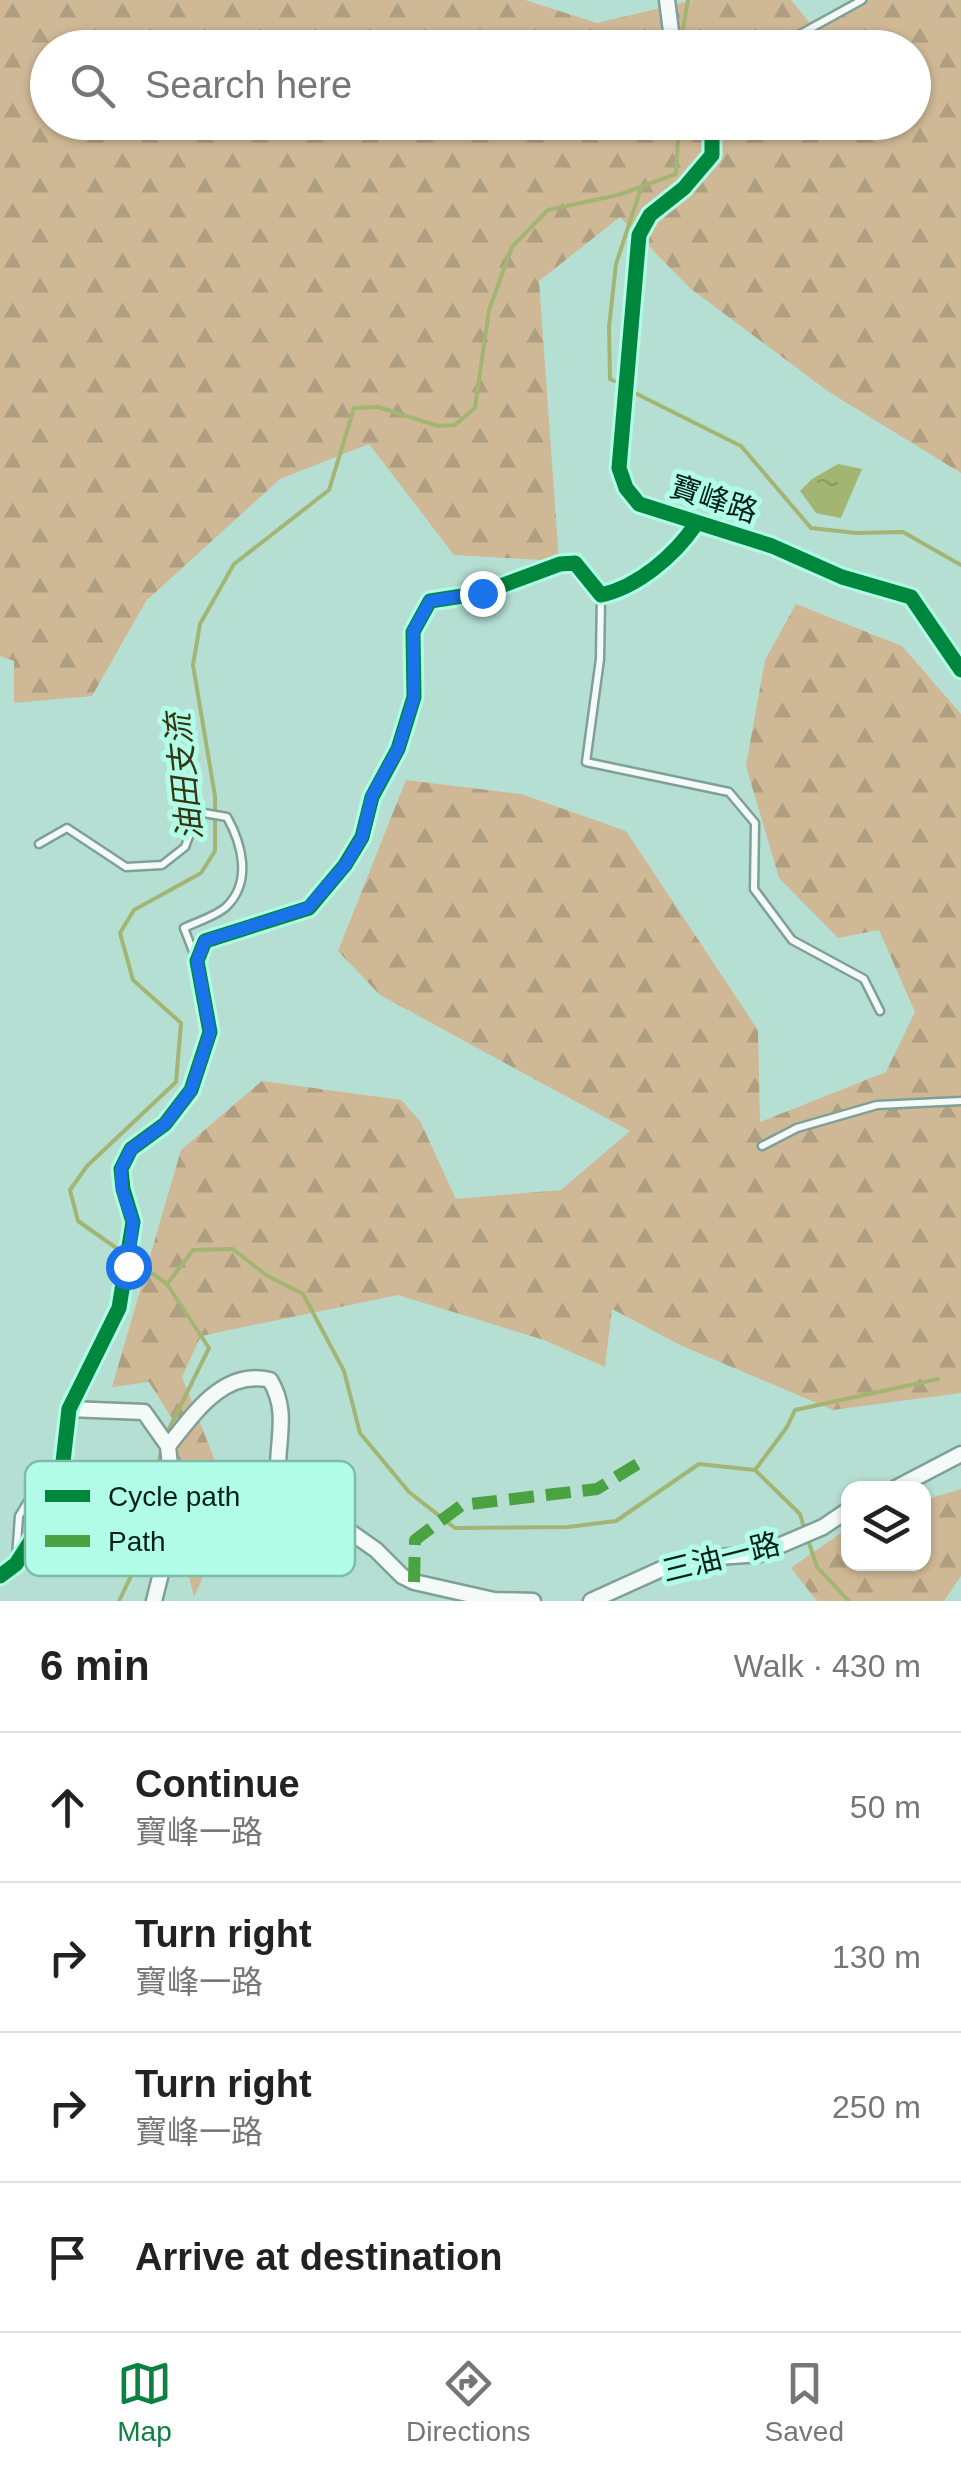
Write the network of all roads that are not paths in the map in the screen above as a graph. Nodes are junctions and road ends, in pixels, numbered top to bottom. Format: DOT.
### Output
graph roads {
  1 [pos="667,0"];
  2 [pos="862,0"];
  3 [pos="671,30"];
  4 [pos="807,30"];
  5 [pos="712,140"];
  6 [pos="696,524"];
  7 [pos="601,595"];
  8 [pos="961,670"];
  9 [pos="39,844"];
  10 [pos="197,961"];
  11 [pos="880,1010"];
  12 [pos="961,1101"];
  13 [pos="762,1146"];
  14 [pos="69,1409"];
  15 [pos="168,1446"];
  16 [pos="961,1454"];
  17 [pos="63,1461"];
  18 [pos="169,1461"];
  19 [pos="278,1461"];
  20 [pos="909,1481"];
  21 [pos="25,1506"];
  22 [pos="841,1514"];
  23 [pos="355,1536"];
  24 [pos="25,1550"];
  25 [pos="16,1564"];
  26 [pos="0,1576"];
  27 [pos="160,1576"];
  28 [pos="154,1601"];
  29 [pos="533,1601"];
  30 [pos="591,1601"];
  1 -- 3 [label="street"];
  2 -- 4 [label="lane"];
  5 -- 6 [label="street, 寶峰路"];
  6 -- 7 [label="street"];
  6 -- 8 [label="street, 寶峰路"];
  7 -- 10 [label="street"];
  7 -- 11 [label="lane"];
  9 -- 10 [label="lane"];
  10 -- 14 [label="street"];
  12 -- 13 [label="lane"];
  14 -- 15 [label="street"];
  14 -- 17 [label="street"];
  15 -- 18 [label="street"];
  15 -- 19 [label="street"];
  16 -- 20 [label="street"];
  21 -- 25 [label="lane"];
  22 -- 30 [label="street, 三油一路"];
  23 -- 29 [label="street"];
  24 -- 25 [label="street"];
  25 -- 26 [label="street"];
  27 -- 28 [label="street"];
}
